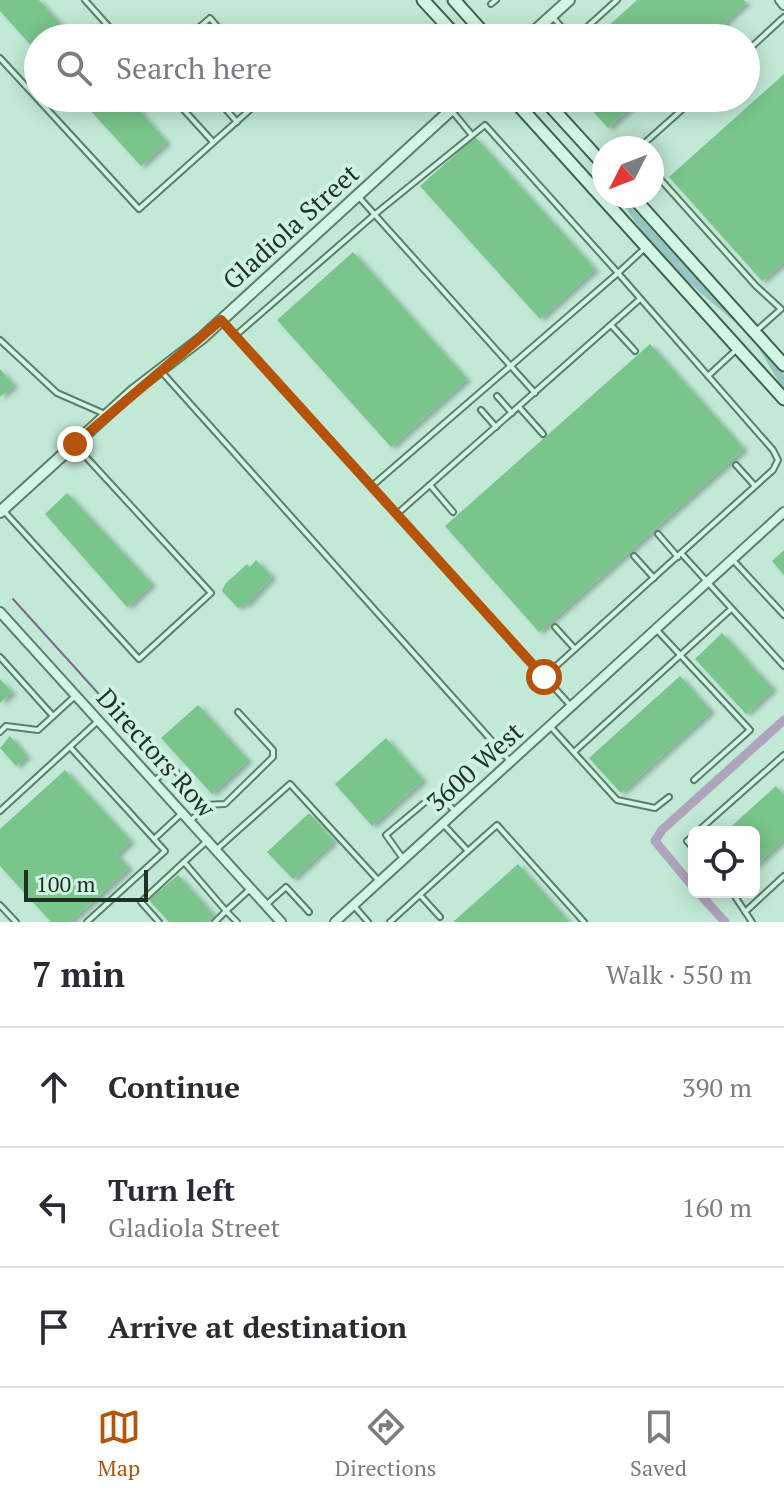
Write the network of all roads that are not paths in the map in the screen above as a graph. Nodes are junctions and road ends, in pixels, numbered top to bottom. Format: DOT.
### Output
graph roads {
  1 [pos="85,0"];
  2 [pos="423,0"];
  3 [pos="454,0"];
  4 [pos="569,0"];
  5 [pos="617,0"];
  6 [pos="780,0"];
  7 [pos="784,5"];
  8 [pos="551,16"];
  9 [pos="784,17"];
  10 [pos="106,24"];
  11 [pos="445,24"];
  12 [pos="475,24"];
  13 [pos="542,24"];
  14 [pos="559,24"];
  15 [pos="589,24"];
  16 [pos="760,39"];
  17 [pos="0,58"];
  18 [pos="24,84"];
  19 [pos="50,112"];
  20 [pos="186,112"];
  21 [pos="228,112"];
  22 [pos="248,112"];
  23 [pos="451,112"];
  24 [pos="453,112"];
  25 [pos="525,112"];
  26 [pos="556,112"];
  27 [pos="679,112"];
  28 [pos="237,122"];
  29 [pos="471,134"];
  30 [pos="652,136"];
  31 [pos="213,142"];
  32 [pos="592,152"];
  33 [pos="664,183"];
  34 [pos="592,187"];
  35 [pos="358,196"];
  36 [pos="612,208"];
  37 [pos="643,208"];
  38 [pos="374,215"];
  39 [pos="647,246"];
  40 [pos="618,273"];
  41 [pos="640,299"];
  42 [pos="783,308"];
  43 [pos="221,320"];
  44 [pos="611,325"];
  45 [pos="755,332"];
  46 [pos="235,336"];
  47 [pos="0,340"];
  48 [pos="739,347"];
  49 [pos="635,351"];
  50 [pos="784,365"];
  51 [pos="510,366"];
  52 [pos="160,370"];
  53 [pos="708,376"];
  54 [pos="535,393"];
  55 [pos="497,396"];
  56 [pos="784,399"];
  57 [pos="519,407"];
  58 [pos="481,410"];
  59 [pos="512,413"];
  60 [pos="107,415"];
  61 [pos="496,427"];
  62 [pos="543,434"];
  63 [pos="75,444"];
  64 [pos="736,465"];
  65 [pos="430,485"];
  66 [pos="372,486"];
  67 [pos="755,486"];
  68 [pos="1,511"];
  69 [pos="453,512"];
  70 [pos="784,512"];
  71 [pos="397,514"];
  72 [pos="658,534"];
  73 [pos="680,555"];
  74 [pos="634,556"];
  75 [pos="732,559"];
  76 [pos="654,578"];
  77 [pos="707,582"];
  78 [pos="731,609"];
  79 [pos="0,612"];
  80 [pos="784,615"];
  81 [pos="4,623"];
  82 [pos="555,627"];
  83 [pos="656,629"];
  84 [pos="575,649"];
  85 [pos="680,654"];
  86 [pos="0,657"];
  87 [pos="784,666"];
  88 [pos="544,677"];
  89 [pos="76,695"];
  90 [pos="571,707"];
  91 [pos="238,712"];
  92 [pos="53,716"];
  93 [pos="99,720"];
  94 [pos="550,726"];
  95 [pos="0,732"];
  96 [pos="70,747"];
  97 [pos="574,752"];
  98 [pos="784,755"];
  99 [pos="777,761"];
  100 [pos="510,762"];
  101 [pos="784,769"];
  102 [pos="694,780"];
  103 [pos="153,781"];
  104 [pos="669,797"];
  105 [pos="204,805"];
  106 [pos="0,811"];
  107 [pos="455,812"];
  108 [pos="182,813"];
  109 [pos="190,821"];
  110 [pos="443,824"];
  111 [pos="704,826"];
  112 [pos="154,839"];
  113 [pos="208,841"];
  114 [pos="216,850"];
  115 [pos="468,851"];
  116 [pos="404,860"];
  117 [pos="184,862"];
  118 [pos="784,876"];
  119 [pos="380,882"];
  120 [pos="251,889"];
  121 [pos="420,895"];
  122 [pos="736,898"];
  123 [pos="0,905"];
  124 [pos="266,905"];
  125 [pos="353,905"];
  126 [pos="226,911"];
  127 [pos="309,912"];
  128 [pos="745,912"];
  129 [pos="440,917"];
  130 [pos="16,922"];
  131 [pos="87,922"];
  132 [pos="159,922"];
  133 [pos="215,922"];
  134 [pos="237,922"];
  135 [pos="281,922"];
  136 [pos="335,922"];
  137 [pos="368,922"];
  138 [pos="390,922"];
  139 [pos="584,922"];
  140 [pos="752,922"];
  1 -- 10 [label="lane"];
  2 -- 11 [label="main road"];
  3 -- 12 [label="main road"];
  4 -- 8 [label="street"];
  5 -- 15 [label="lane"];
  6 -- 7 [label="street"];
  8 -- 13 [label="street"];
  8 -- 14 [label="lane"];
  9 -- 16 [label="lane"];
  17 -- 18 [label="lane"];
  19 -- 31 [label="lane"];
  20 -- 31 [label="lane"];
  21 -- 28 [label="lane"];
  22 -- 28 [label="lane"];
  23 -- 35 [label="street, Gladiola Street"];
  24 -- 29 [label="lane"];
  25 -- 34 [label="main road"];
  26 -- 32 [label="main road"];
  27 -- 30 [label="lane"];
  28 -- 31 [label="lane"];
  29 -- 38 [label="lane"];
  29 -- 40 [label="lane"];
  33 -- 42 [label="lane"];
  35 -- 38 [label="lane"];
  35 -- 43 [label="street, Gladiola Street"];
  36 -- 39 [label="main road"];
  37 -- 45 [label="main road"];
  38 -- 46 [label="lane"];
  38 -- 51 [label="lane"];
  39 -- 40 [label="lane"];
  39 -- 48 [label="main road"];
  40 -- 41 [label="lane"];
  40 -- 51 [label="lane"];
  41 -- 44 [label="lane"];
  41 -- 53 [label="lane"];
  42 -- 45 [label="lane"];
  43 -- 46 [label="lane"];
  43 -- 52 [label="street, Gladiola Street"];
  44 -- 49 [label="lane"];
  44 -- 54 [label="lane"];
  45 -- 48 [label="main road"];
  45 -- 50 [label="main road"];
  46 -- 66 [label="lane"];
  47 -- 60 [label="lane"];
  48 -- 53 [label="lane"];
  48 -- 56 [label="main road"];
  51 -- 54 [label="lane"];
  51 -- 66 [label="lane"];
  52 -- 60 [label="street, Gladiola Street"];
  52 -- 100 [label="lane"];
  53 -- 67 [label="lane"];
  54 -- 57 [label="lane"];
  55 -- 59 [label="lane"];
  57 -- 59 [label="lane"];
  57 -- 62 [label="lane"];
  58 -- 61 [label="lane"];
  59 -- 61 [label="lane"];
  60 -- 63 [label="street, Gladiola Street"];
  61 -- 65 [label="lane"];
  63 -- 68 [label="street, Gladiola Street"];
  63 -- 68 [label="lane"];
  64 -- 67 [label="lane"];
  65 -- 69 [label="lane"];
  65 -- 71 [label="lane"];
  66 -- 71 [label="lane"];
  67 -- 73 [label="lane"];
  70 -- 75 [label="street, 3600 West"];
  71 -- 88 [label="lane"];
  72 -- 73 [label="lane"];
  73 -- 76 [label="lane"];
  73 -- 77 [label="lane"];
  74 -- 76 [label="lane"];
  75 -- 77 [label="street, 3600 West"];
  75 -- 80 [label="lane"];
  76 -- 84 [label="lane"];
  77 -- 78 [label="lane"];
  77 -- 83 [label="street, 3600 West"];
  78 -- 85 [label="lane"];
  78 -- 87 [label="lane"];
  79 -- 81 [label="street, Directors Row"];
  81 -- 89 [label="street, Directors Row"];
  82 -- 84 [label="lane"];
  83 -- 85 [label="lane"];
  83 -- 90 [label="street, 3600 West"];
  84 -- 88 [label="lane"];
  85 -- 97 [label="lane"];
  85 -- 102 [label="lane"];
  86 -- 92 [label="lane"];
  88 -- 90 [label="lane"];
  89 -- 92 [label="lane"];
  89 -- 93 [label="street, Directors Row"];
  90 -- 94 [label="street, 3600 West"];
  91 -- 105 [label="lane"];
  92 -- 95 [label="lane"];
  93 -- 96 [label="lane"];
  93 -- 103 [label="street, Directors Row"];
  94 -- 97 [label="lane"];
  94 -- 100 [label="street, 3600 West"];
  96 -- 106 [label="lane"];
  96 -- 112 [label="lane"];
  97 -- 104 [label="lane"];
  98 -- 99 [label="lane"];
  99 -- 101 [label="lane"];
  99 -- 111 [label="lane"];
  100 -- 107 [label="street, 3600 West"];
  103 -- 105 [label="lane"];
  103 -- 108 [label="street, Directors Row"];
  105 -- 109 [label="lane"];
  107 -- 110 [label="street, 3600 West"];
  107 -- 116 [label="lane"];
  108 -- 109 [label="street, Directors Row"];
  108 -- 112 [label="lane"];
  109 -- 113 [label="street, Directors Row"];
  110 -- 115 [label="lane"];
  110 -- 116 [label="street, 3600 West"];
  112 -- 131 [label="lane"];
  113 -- 114 [label="street, Directors Row"];
  113 -- 117 [label="lane"];
  114 -- 119 [label="lane"];
  114 -- 120 [label="street, Directors Row"];
  115 -- 121 [label="lane"];
  115 -- 139 [label="lane"];
  116 -- 119 [label="street, 3600 West"];
  117 -- 126 [label="lane"];
  117 -- 132 [label="lane"];
  118 -- 128 [label="lane"];
  119 -- 125 [label="street, 3600 West"];
  120 -- 124 [label="street, Directors Row"];
  120 -- 126 [label="lane"];
  121 -- 129 [label="lane"];
  121 -- 138 [label="lane"];
  122 -- 128 [label="lane"];
  123 -- 130 [label="lane"];
  124 -- 127 [label="lane"];
  124 -- 135 [label="street, Directors Row"];
  125 -- 136 [label="street, 3600 West"];
  125 -- 137 [label="lane"];
  126 -- 133 [label="lane"];
  126 -- 134 [label="lane"];
  128 -- 140 [label="lane"];
}
